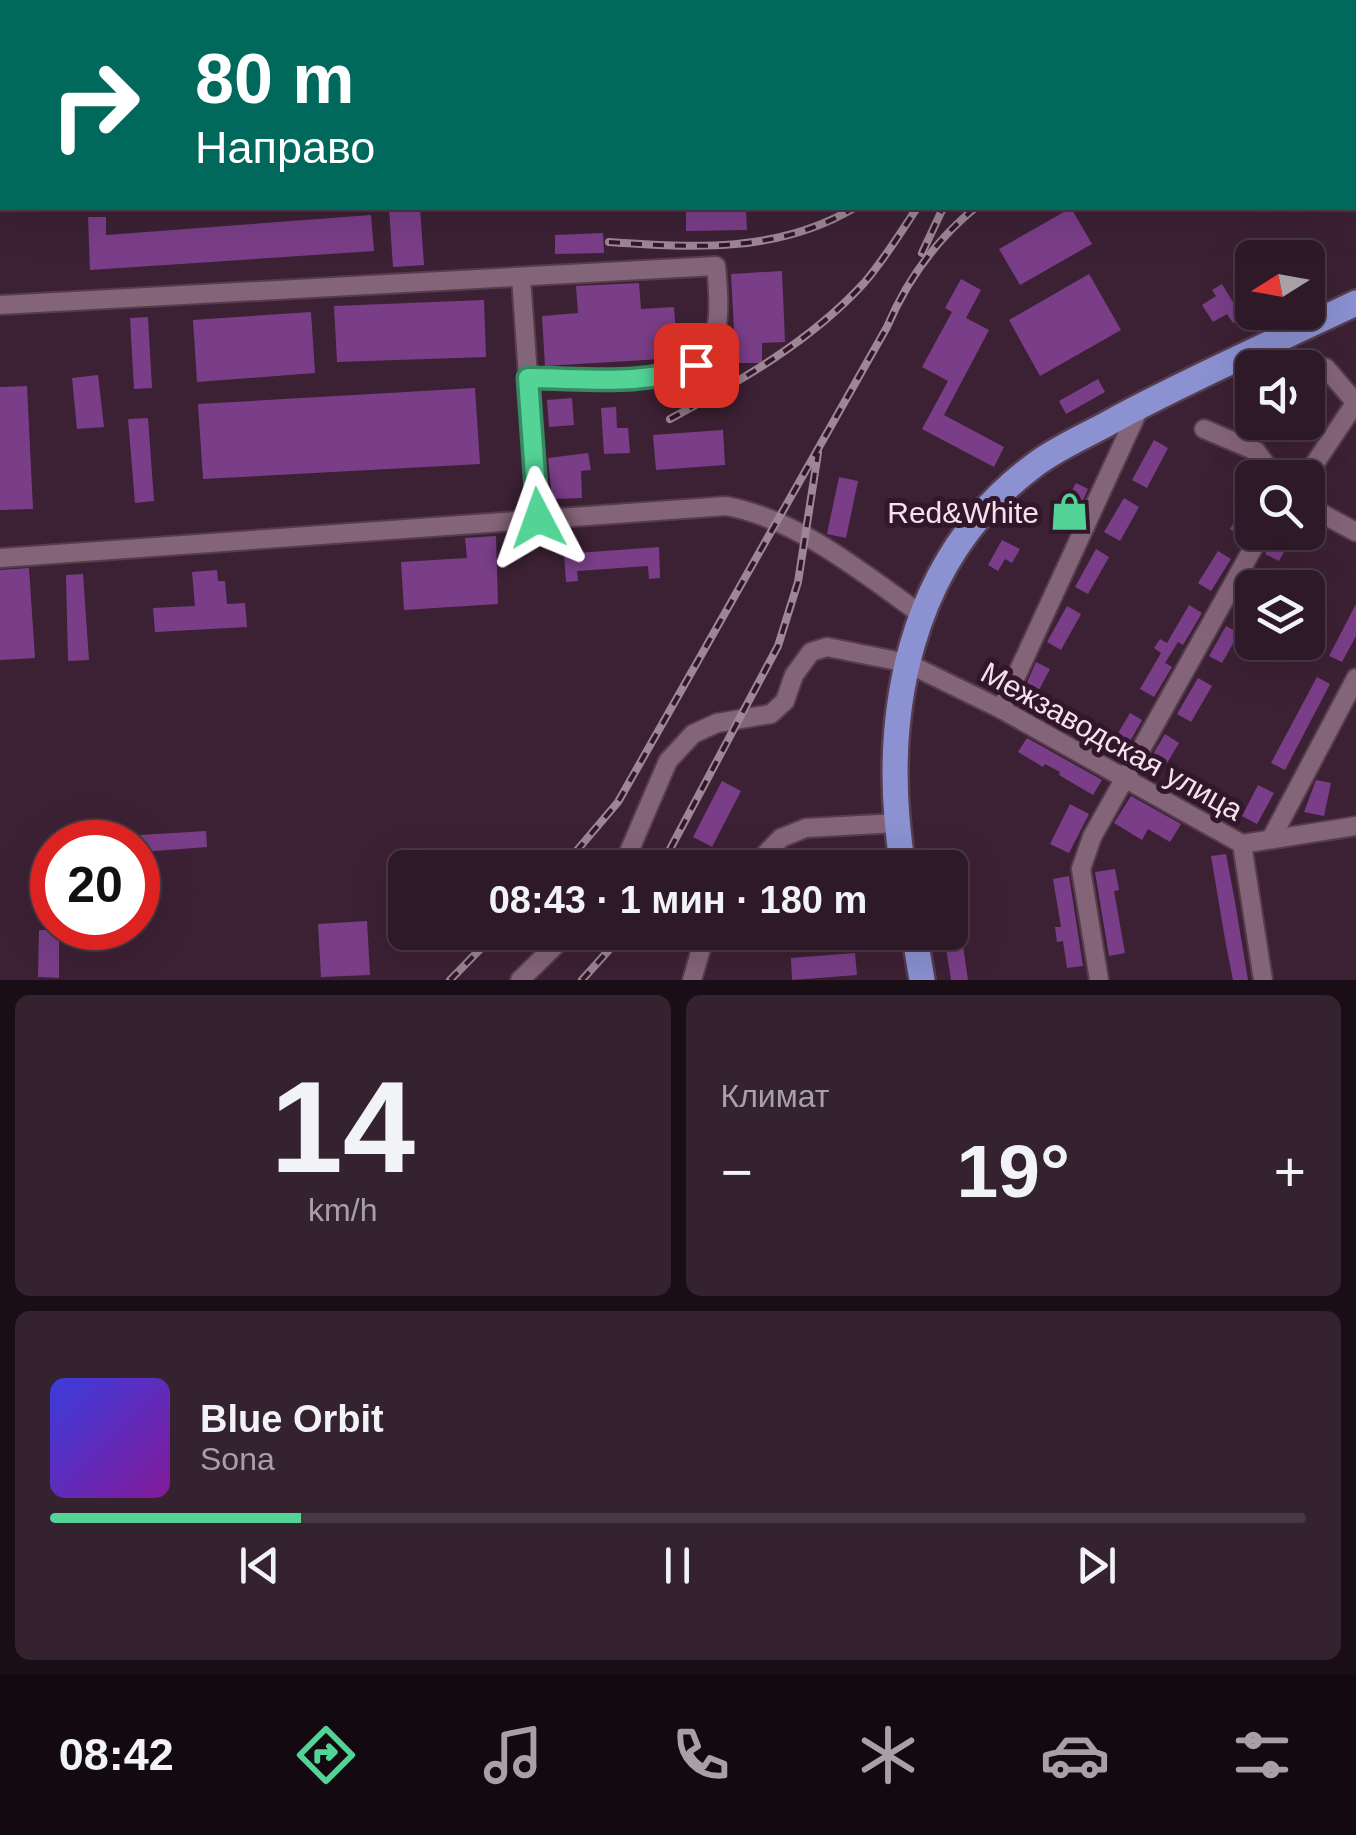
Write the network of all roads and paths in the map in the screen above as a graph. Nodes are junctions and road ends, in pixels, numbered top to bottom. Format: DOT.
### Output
graph roads {
  1 [pos="521,277"];
  2 [pos="1356,303"];
  3 [pos="0,306"];
  4 [pos="1257,350"];
  5 [pos="1235,361"];
  6 [pos="1325,368"];
  7 [pos="528,378"];
  8 [pos="1355,402"];
  9 [pos="1140,406"];
  10 [pos="1204,429"];
  11 [pos="1262,460"];
  12 [pos="1317,460"];
  13 [pos="1325,515"];
  14 [pos="538,518"];
  15 [pos="1356,532"];
  16 [pos="1252,550"];
  17 [pos="0,558"];
  18 [pos="922,614"];
  19 [pos="906,663"];
  20 [pos="1356,678"];
  21 [pos="1000,709"];
  22 [pos="1126,781"];
  23 [pos="898,823"];
  24 [pos="1356,826"];
  25 [pos="1272,837"];
  26 [pos="1242,844"];
  27 [pos="630,850"];
  28 [pos="769,850"];
  29 [pos="901,850"];
  30 [pos="551,950"];
  31 [pos="701,950"];
  32 [pos="917,950"];
  33 [pos="520,980"];
  34 [pos="692,980"];
  35 [pos="922,980"];
  36 [pos="1098,980"];
  37 [pos="1263,980"];
  1 -- 3 [label="street"];
  1 -- 7 [label="street"];
  1 -- 7 [label="street"];
  2 -- 4 [label="highway"];
  5 -- 9 [label="highway"];
  6 -- 8 [label="street"];
  7 -- 14 [label="street"];
  8 -- 12 [label="street"];
  9 -- 18 [label="highway"];
  9 -- 21 [label="street"];
  10 -- 11 [label="street"];
  13 -- 15 [label="street"];
  14 -- 17 [label="street"];
  14 -- 18 [label="street"];
  16 -- 22 [label="street"];
  18 -- 19 [label="highway"];
  19 -- 21 [label="street, Межзаводская улица"];
  19 -- 23 [label="highway"];
  19 -- 27 [label="street, Межзаводская улица"];
  20 -- 25 [label="street"];
  21 -- 22 [label="street, Межзаводская улица"];
  22 -- 26 [label="street, Межзаводская улица"];
  22 -- 36 [label="street"];
  23 -- 28 [label="street"];
  23 -- 29 [label="highway"];
  24 -- 25 [label="street, Межзаводская улица"];
  25 -- 26 [label="street, Межзаводская улица"];
  26 -- 37 [label="street"];
  30 -- 33 [label="street"];
  31 -- 34 [label="street"];
  32 -- 35 [label="highway"];
}
